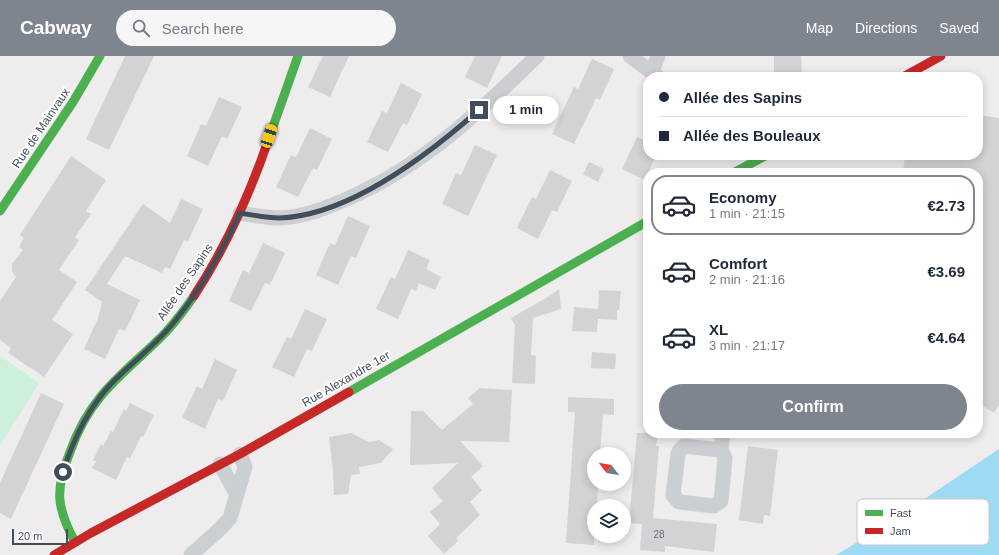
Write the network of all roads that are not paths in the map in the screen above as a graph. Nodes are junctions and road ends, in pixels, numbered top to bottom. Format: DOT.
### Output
graph roads {
  1 [pos="100,56"];
  2 [pos="298,56"];
  3 [pos="537,56"];
  4 [pos="630,56"];
  5 [pos="658,56"];
  6 [pos="940,56"];
  7 [pos="651,72"];
  8 [pos="655,72"];
  9 [pos="913,72"];
  10 [pos="756,160"];
  11 [pos="741,167"];
  12 [pos="0,211"];
  13 [pos="240,213"];
  14 [pos="643,224"];
  15 [pos="722,438"];
  16 [pos="721,450"];
  17 [pos="240,454"];
  18 [pos="220,464"];
  19 [pos="237,495"];
  20 [pos="75,542"];
  21 [pos="54,555"];
  22 [pos="190,555"];
  1 -- 12 [label="main road, Rue de Mainvaux"];
  2 -- 13 [label="main road, Allée des Sapins"];
  3 -- 13 [label="street"];
  4 -- 7 [label="street"];
  5 -- 8 [label="street"];
  6 -- 9 [label="main road"];
  10 -- 11 [label="main road"];
  13 -- 20 [label="main road, Allée des Sapins"];
  14 -- 17 [label="main road, Rue Alexandre 1er"];
  15 -- 16 [label="street"];
  16 -- 16 [label="street"];
  17 -- 18 [label="main road, Rue Alexandre 1er"];
  17 -- 19 [label="street"];
  18 -- 19 [label="street"];
  18 -- 20 [label="main road, Rue Alexandre 1er"];
  19 -- 22 [label="street"];
  20 -- 21 [label="main road, Rue Alexandre 1er"];
}
